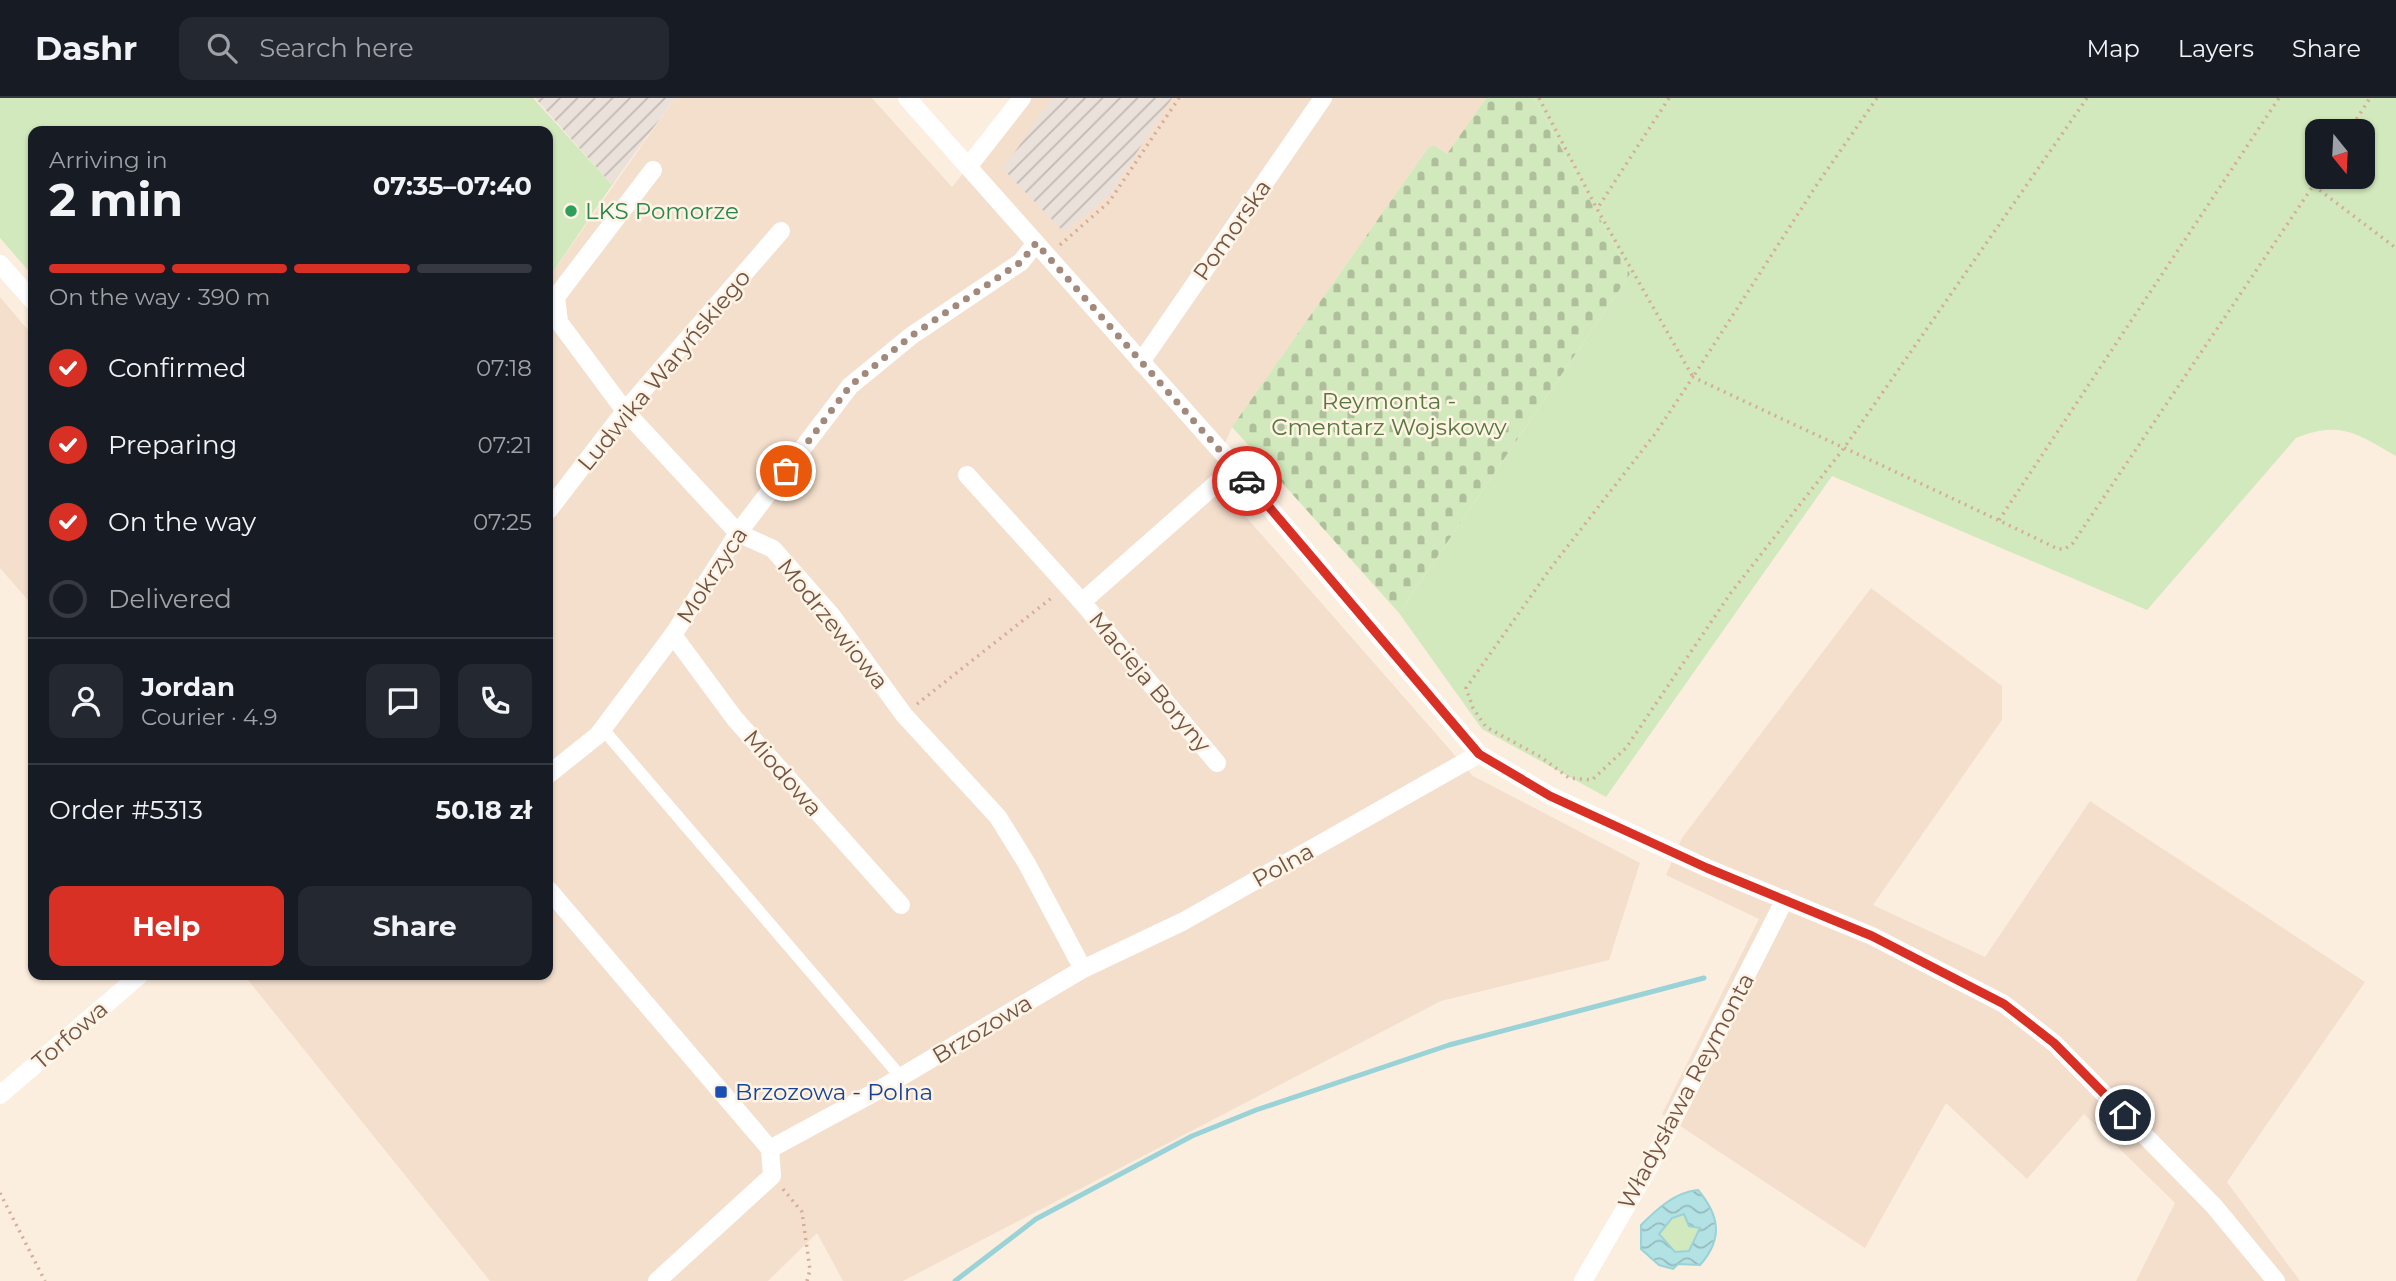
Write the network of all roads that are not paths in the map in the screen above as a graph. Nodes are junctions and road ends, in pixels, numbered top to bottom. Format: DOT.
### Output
graph roads {
  1 [pos="907,98"];
  2 [pos="1022,98"];
  3 [pos="1323,98"];
  4 [pos="968,167"];
  5 [pos="653,170"];
  6 [pos="781,231"];
  7 [pos="1042,249"];
  8 [pos="0,264"];
  9 [pos="28,295"];
  10 [pos="1142,362"];
  11 [pos="625,411"];
  12 [pos="1235,467"];
  13 [pos="967,475"];
  14 [pos="553,505"];
  15 [pos="738,533"];
  16 [pos="1082,602"];
  17 [pos="673,635"];
  18 [pos="602,728"];
  19 [pos="1479,754"];
  20 [pos="1217,763"];
  21 [pos="553,771"];
  22 [pos="553,895"];
  23 [pos="1785,899"];
  24 [pos="901,905"];
  25 [pos="1083,969"];
  26 [pos="133,980"];
  27 [pos="901,1077"];
  28 [pos="0,1096"];
  29 [pos="770,1149"];
  30 [pos="657,1281"];
  31 [pos="1583,1281"];
  32 [pos="2276,1281"];
  1 -- 4 [label="street"];
  2 -- 4 [label="street"];
  3 -- 10 [label="street, Pomorska"];
  4 -- 7 [label="street"];
  5 -- 11 [label="street, Modrzewiowa"];
  6 -- 11 [label="street, Ludwika Waryńskiego"];
  7 -- 10 [label="street"];
  7 -- 15 [label="street, Mokrzyca"];
  8 -- 9 [label="street"];
  10 -- 12 [label="street"];
  11 -- 14 [label="street, Ludwika Waryńskiego"];
  11 -- 15 [label="street, Modrzewiowa"];
  12 -- 16 [label="street, Macieja Boryny"];
  12 -- 19 [label="street"];
  13 -- 16 [label="street, Macieja Boryny"];
  15 -- 17 [label="street, Mokrzyca"];
  15 -- 25 [label="street, Modrzewiowa"];
  16 -- 20 [label="street, Macieja Boryny"];
  17 -- 18 [label="street, Mokrzyca"];
  17 -- 24 [label="street, Miodowa"];
  18 -- 21 [label="street, Mokrzyca"];
  18 -- 27 [label="street"];
  19 -- 23 [label="street"];
  19 -- 25 [label="street, Polna"];
  22 -- 29 [label="street"];
  23 -- 31 [label="street, Władysława Reymonta"];
  23 -- 32 [label="street"];
  25 -- 27 [label="street, Brzozowa"];
  26 -- 28 [label="street, Torfowa"];
  27 -- 29 [label="street, Brzozowa"];
  29 -- 30 [label="street"];
}
